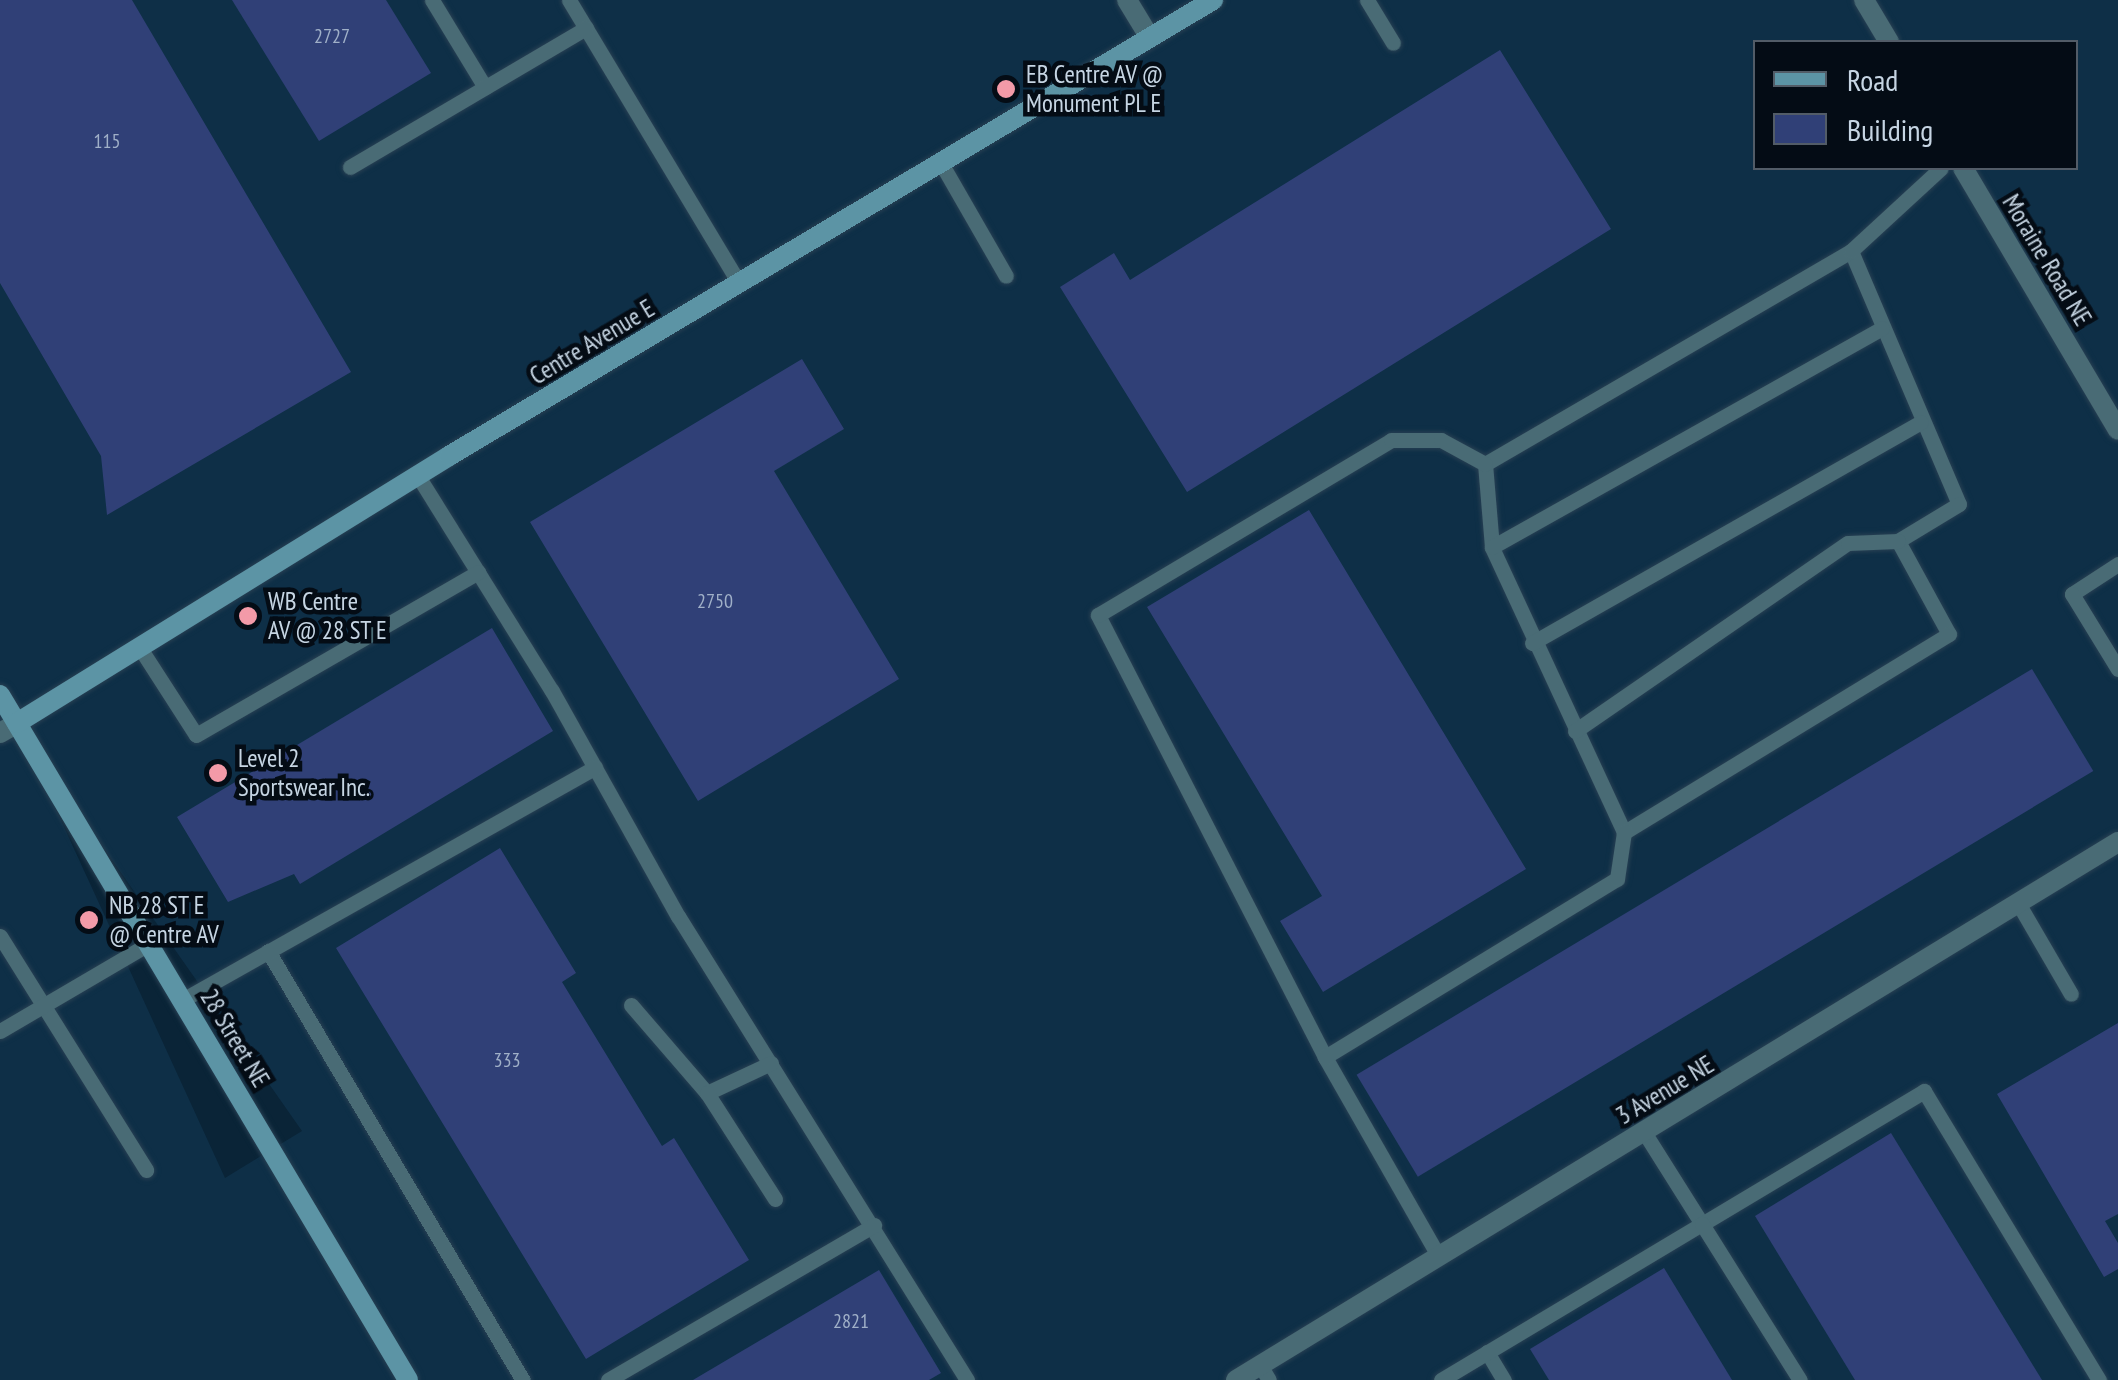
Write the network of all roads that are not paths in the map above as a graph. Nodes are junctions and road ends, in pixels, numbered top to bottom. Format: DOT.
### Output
graph roads {
  1 [pos="432,0"];
  2 [pos="569,0"];
  3 [pos="1127,0"];
  4 [pos="1213,0"];
  5 [pos="1367,0"];
  6 [pos="1864,0"];
  7 [pos="586,28"];
  8 [pos="1150,38"];
  9 [pos="1889,40"];
  10 [pos="1393,43"];
  11 [pos="486,86"];
  12 [pos="941,162"];
  13 [pos="350,166"];
  14 [pos="1939,170"];
  15 [pos="1964,170"];
  16 [pos="1851,251"];
  17 [pos="1006,276"];
  18 [pos="739,284"];
  19 [pos="1882,328"];
  20 [pos="1921,422"];
  21 [pos="2118,430"];
  22 [pos="1486,464"];
  23 [pos="418,476"];
  24 [pos="1898,541"];
  25 [pos="1492,547"];
  26 [pos="2118,564"];
  27 [pos="478,572"];
  28 [pos="1532,643"];
  29 [pos="140,648"];
  30 [pos="2118,669"];
  31 [pos="0,695"];
  32 [pos="8,728"];
  33 [pos="1576,731"];
  34 [pos="595,767"];
  35 [pos="1624,832"];
  36 [pos="2118,842"];
  37 [pos="2018,904"];
  38 [pos="0,936"];
  39 [pos="150,943"];
  40 [pos="268,951"];
  41 [pos="2071,994"];
  42 [pos="184,1000"];
  43 [pos="631,1005"];
  44 [pos="44,1006"];
  45 [pos="0,1032"];
  46 [pos="1325,1057"];
  47 [pos="771,1063"];
  48 [pos="708,1094"];
  49 [pos="1644,1132"];
  50 [pos="146,1170"];
  51 [pos="775,1199"];
  52 [pos="1702,1224"];
  53 [pos="874,1225"];
  54 [pos="1439,1257"];
  55 [pos="1487,1352"];
  56 [pos="1265,1373"];
  57 [pos="408,1380"];
  58 [pos="524,1380"];
  59 [pos="608,1380"];
  60 [pos="967,1380"];
  61 [pos="1236,1380"];
  62 [pos="1441,1380"];
  63 [pos="1504,1380"];
  64 [pos="1800,1380"];
  65 [pos="2099,1380"];
  1 -- 11 [label="lane"];
  2 -- 7 [label="lane"];
  3 -- 8 [label="street"];
  4 -- 8 [label="street, Centre Avenue E"];
  5 -- 10 [label="lane"];
  6 -- 9 [label="street"];
  7 -- 11 [label="lane"];
  7 -- 18 [label="lane"];
  8 -- 12 [label="street, Centre Avenue E"];
  11 -- 13 [label="lane"];
  12 -- 17 [label="lane"];
  12 -- 18 [label="street, Centre Avenue E"];
  14 -- 16 [label="lane"];
  15 -- 21 [label="street, Moraine Road NE"];
  16 -- 19 [label="lane"];
  16 -- 22 [label="lane"];
  18 -- 23 [label="street, Centre Avenue E"];
  19 -- 20 [label="lane"];
  19 -- 25 [label="lane"];
  20 -- 24 [label="lane"];
  20 -- 28 [label="lane"];
  22 -- 25 [label="lane"];
  22 -- 46 [label="lane"];
  23 -- 27 [label="lane"];
  23 -- 29 [label="street, Centre Avenue E"];
  24 -- 33 [label="lane"];
  24 -- 35 [label="lane"];
  25 -- 28 [label="lane"];
  26 -- 30 [label="lane"];
  27 -- 29 [label="lane"];
  27 -- 34 [label="lane"];
  28 -- 33 [label="lane"];
  29 -- 32 [label="street, Centre Avenue E"];
  31 -- 32 [label="street, 28 Street NE"];
  32 -- 39 [label="street, 28 Street NE"];
  33 -- 35 [label="lane"];
  34 -- 40 [label="lane"];
  34 -- 47 [label="lane"];
  35 -- 46 [label="lane"];
  36 -- 37 [label="street, 3 Avenue NE"];
  37 -- 41 [label="lane"];
  37 -- 49 [label="street, 3 Avenue NE"];
  38 -- 44 [label="lane"];
  39 -- 42 [label="street, 28 Street NE"];
  39 -- 44 [label="lane"];
  40 -- 42 [label="lane"];
  40 -- 58 [label="lane"];
  42 -- 57 [label="street, 28 Street NE"];
  43 -- 48 [label="lane"];
  44 -- 45 [label="lane"];
  44 -- 50 [label="lane"];
  46 -- 54 [label="lane"];
  47 -- 48 [label="lane"];
  47 -- 53 [label="lane"];
  48 -- 51 [label="lane"];
  49 -- 52 [label="lane"];
  49 -- 54 [label="street, 3 Avenue NE"];
  52 -- 55 [label="lane"];
  52 -- 64 [label="lane"];
  52 -- 65 [label="lane"];
  53 -- 59 [label="lane"];
  53 -- 60 [label="lane"];
  54 -- 56 [label="street, 3 Avenue NE"];
  55 -- 62 [label="lane"];
  55 -- 63 [label="lane"];
  56 -- 61 [label="street, 3 Avenue NE"];
}
